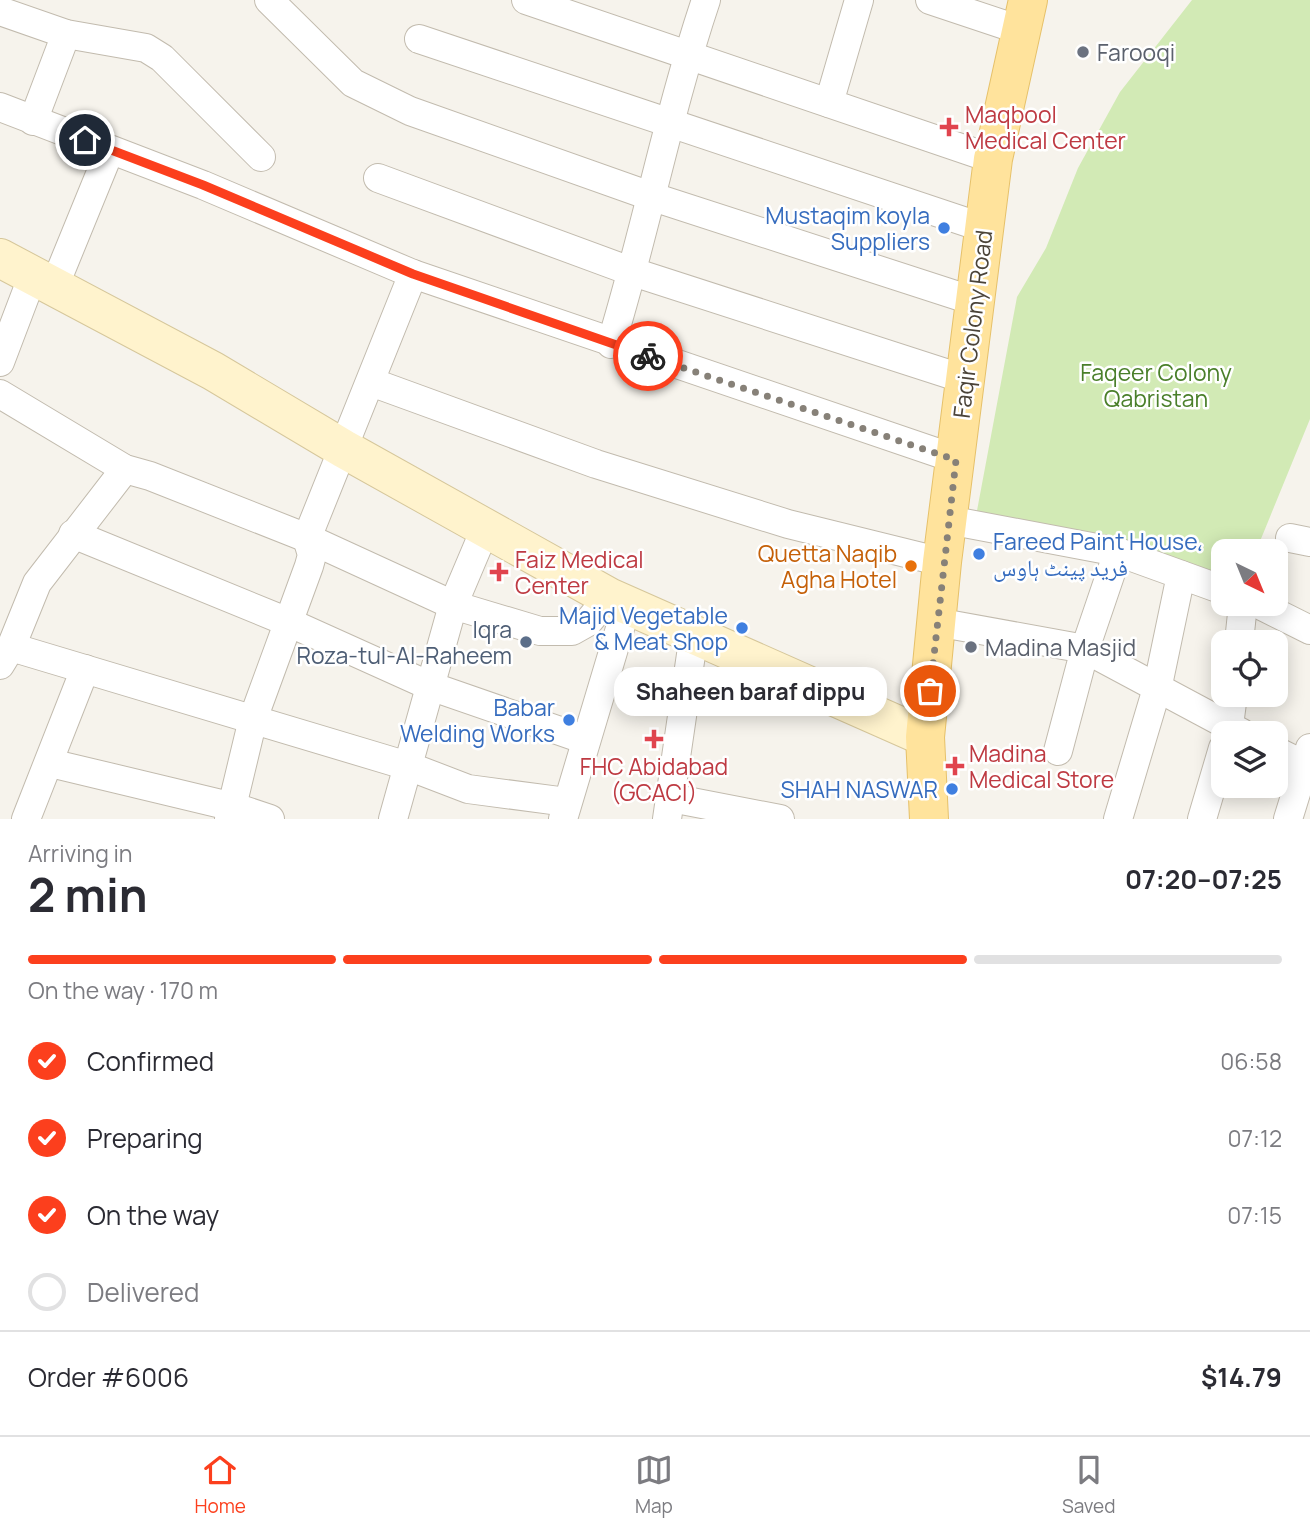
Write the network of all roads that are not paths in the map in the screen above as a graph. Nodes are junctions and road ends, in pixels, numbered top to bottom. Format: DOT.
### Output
graph roads {
  1 [pos="269,0"];
  2 [pos="526,0"];
  3 [pos="706,0"];
  4 [pos="859,0"];
  5 [pos="930,0"];
  6 [pos="0,11"];
  7 [pos="1024,15"];
  8 [pos="66,34"];
  9 [pos="419,39"];
  10 [pos="687,56"];
  11 [pos="828,103"];
  12 [pos="0,107"];
  13 [pos="33,121"];
  14 [pos="670,126"];
  15 [pos="110,150"];
  16 [pos="261,157"];
  17 [pos="993,159"];
  18 [pos="378,178"];
  19 [pos="653,197"];
  20 [pos="984,228"];
  21 [pos="633,272"];
  22 [pos="29,273"];
  23 [pos="413,274"];
  24 [pos="974,300"];
  25 [pos="611,344"];
  26 [pos="0,362"];
  27 [pos="964,379"];
  28 [pos="370,382"];
  29 [pos="0,394"];
  30 [pos="344,449"];
  31 [pos="956,460"];
  32 [pos="125,469"];
  33 [pos="948,520"];
  34 [pos="486,527"];
  35 [pos="73,534"];
  36 [pos="307,538"];
  37 [pos="1118,552"];
  38 [pos="942,562"];
  39 [pos="1181,575"];
  40 [pos="1211,586"];
  41 [pos="618,601"];
  42 [pos="453,604"];
  43 [pos="1282,616"];
  44 [pos="288,622"];
  45 [pos="936,622"];
  46 [pos="1310,630"];
  47 [pos="694,634"];
  48 [pos="1086,649"];
  49 [pos="5,656"];
  50 [pos="85,669"];
  51 [pos="1158,685"];
  52 [pos="430,686"];
  53 [pos="253,719"];
  54 [pos="1211,721"];
  55 [pos="925,737"];
  56 [pos="586,740"];
  57 [pos="1058,751"];
  58 [pos="1288,755"];
  59 [pos="1308,761"];
  60 [pos="50,763"];
  61 [pos="408,766"];
  62 [pos="1211,793"];
  63 [pos="669,808"];
  64 [pos="565,810"];
  65 [pos="232,813"];
  66 [pos="26,819"];
  67 [pos="270,819"];
  68 [pos="393,819"];
  69 [pos="780,819"];
  70 [pos="929,819"];
  71 [pos="1118,819"];
  72 [pos="1202,819"];
  73 [pos="1288,819"];
  1 -- 19 [label="street"];
  2 -- 10 [label="street"];
  3 -- 10 [label="street"];
  4 -- 11 [label="street"];
  5 -- 7 [label="street"];
  6 -- 8 [label="street"];
  7 -- 17 [label="main road, Faqir Colony Road"];
  8 -- 13 [label="street"];
  8 -- 16 [label="street"];
  9 -- 14 [label="street"];
  10 -- 11 [label="street"];
  10 -- 14 [label="street"];
  11 -- 17 [label="street"];
  12 -- 13 [label="street"];
  13 -- 15 [label="street"];
  14 -- 19 [label="street"];
  14 -- 20 [label="street"];
  15 -- 22 [label="street"];
  15 -- 23 [label="street"];
  17 -- 20 [label="main road, Faqir Colony Road"];
  18 -- 21 [label="street"];
  19 -- 21 [label="street"];
  19 -- 24 [label="street"];
  20 -- 24 [label="main road, Faqir Colony Road"];
  21 -- 25 [label="street"];
  21 -- 27 [label="street"];
  22 -- 26 [label="street"];
  22 -- 30 [label="main road"];
  23 -- 25 [label="street"];
  23 -- 28 [label="street"];
  24 -- 27 [label="main road, Faqir Colony Road"];
  25 -- 31 [label="street"];
  27 -- 31 [label="main road, Faqir Colony Road"];
  28 -- 30 [label="street"];
  28 -- 38 [label="street"];
  29 -- 32 [label="street"];
  30 -- 34 [label="main road"];
  30 -- 36 [label="street"];
  31 -- 33 [label="main road, Faqir Colony Road"];
  32 -- 35 [label="street"];
  32 -- 36 [label="street"];
  33 -- 37 [label="street"];
  33 -- 38 [label="main road, Faqir Colony Road"];
  34 -- 41 [label="main road"];
  34 -- 42 [label="street"];
  35 -- 44 [label="street"];
  35 -- 49 [label="street"];
  36 -- 42 [label="street"];
  36 -- 44 [label="street"];
  37 -- 39 [label="street"];
  37 -- 48 [label="street"];
  38 -- 45 [label="main road, Faqir Colony Road"];
  39 -- 40 [label="street"];
  39 -- 51 [label="street"];
  41 -- 42 [label="street"];
  41 -- 47 [label="main road"];
  41 -- 56 [label="street"];
  42 -- 52 [label="street"];
  43 -- 46 [label="street"];
  44 -- 52 [label="street"];
  44 -- 53 [label="street"];
  45 -- 48 [label="street"];
  45 -- 55 [label="main road, Faqir Colony Road"];
  47 -- 55 [label="main road"];
  47 -- 63 [label="street"];
  48 -- 51 [label="street"];
  48 -- 57 [label="street"];
  49 -- 50 [label="street"];
  50 -- 53 [label="street"];
  50 -- 60 [label="street"];
  51 -- 54 [label="street"];
  51 -- 71 [label="street"];
  52 -- 56 [label="street"];
  52 -- 61 [label="street"];
  53 -- 61 [label="street"];
  53 -- 65 [label="street"];
  55 -- 70 [label="main road, Faqir Colony Road"];
  56 -- 64 [label="street"];
  58 -- 59 [label="street"];
  59 -- 73 [label="street"];
  60 -- 65 [label="street"];
  60 -- 66 [label="street"];
  61 -- 64 [label="street"];
  61 -- 68 [label="street"];
  62 -- 72 [label="street"];
  63 -- 69 [label="street"];
  65 -- 67 [label="street"];
}
